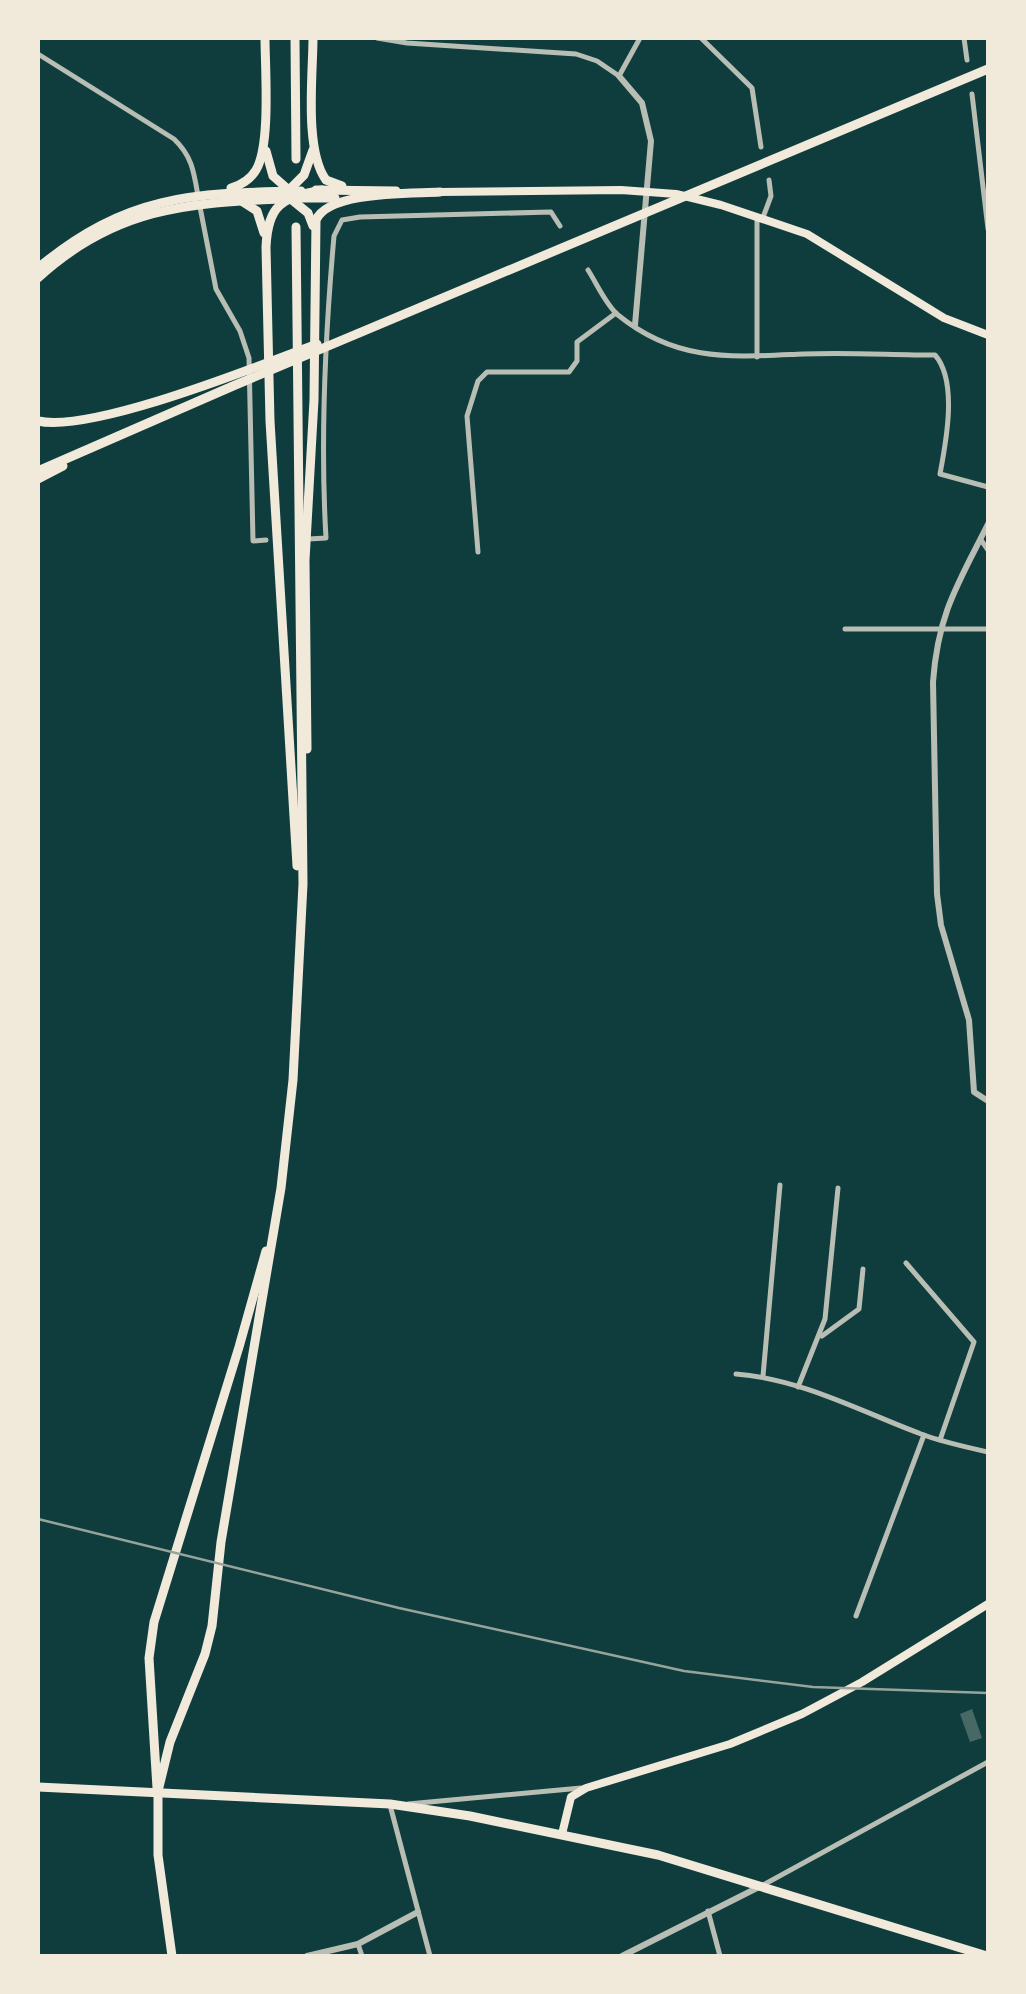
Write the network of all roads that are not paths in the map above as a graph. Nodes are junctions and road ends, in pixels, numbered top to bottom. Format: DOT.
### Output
graph roads {
  1 [pos="265,38"];
  2 [pos="295,38"];
  3 [pos="313,38"];
  4 [pos="377,38"];
  5 [pos="640,38"];
  6 [pos="700,38"];
  7 [pos="964,38"];
  8 [pos="38,54"];
  9 [pos="967,60"];
  10 [pos="988,69"];
  11 [pos="619,76"];
  12 [pos="972,94"];
  13 [pos="265,111"];
  14 [pos="313,123"];
  15 [pos="760,147"];
  16 [pos="296,159"];
  17 [pos="769,180"];
  18 [pos="440,192"];
  19 [pos="648,192"];
  20 [pos="322,194"];
  21 [pos="363,194"];
  22 [pos="261,195"];
  23 [pos="286,195"];
  24 [pos="209,197"];
  25 [pos="183,200"];
  26 [pos="234,200"];
  27 [pos="759,219"];
  28 [pos="560,226"];
  29 [pos="296,227"];
  30 [pos="988,229"];
  31 [pos="314,239"];
  32 [pos="266,260"];
  33 [pos="38,268"];
  34 [pos="588,270"];
  35 [pos="38,278"];
  36 [pos="616,313"];
  37 [pos="635,326"];
  38 [pos="988,335"];
  39 [pos="757,357"];
  40 [pos="232,381"];
  41 [pos="38,421"];
  42 [pos="150,421"];
  43 [pos="38,472"];
  44 [pos="38,479"];
  45 [pos="988,486"];
  46 [pos="988,524"];
  47 [pos="309,539"];
  48 [pos="266,540"];
  49 [pos="981,540"];
  50 [pos="988,550"];
  51 [pos="478,552"];
  52 [pos="845,628"];
  53 [pos="941,628"];
  54 [pos="988,629"];
  55 [pos="300,884"];
  56 [pos="988,1100"];
  57 [pos="780,1185"];
  58 [pos="278,1188"];
  59 [pos="838,1188"];
  60 [pos="906,1263"];
  61 [pos="862,1270"];
  62 [pos="820,1338"];
  63 [pos="736,1374"];
  64 [pos="763,1376"];
  65 [pos="798,1387"];
  66 [pos="924,1436"];
  67 [pos="940,1440"];
  68 [pos="988,1452"];
  69 [pos="988,1604"];
  70 [pos="856,1616"];
  71 [pos="988,1762"];
  72 [pos="38,1788"];
  73 [pos="586,1788"];
  74 [pos="158,1790"];
  75 [pos="392,1804"];
  76 [pos="562,1834"];
  77 [pos="762,1886"];
  78 [pos="418,1912"];
  79 [pos="708,1912"];
  80 [pos="358,1944"];
  81 [pos="643,1946"];
  82 [pos="172,1956"];
  83 [pos="307,1956"];
  84 [pos="362,1956"];
  85 [pos="430,1956"];
  86 [pos="622,1956"];
  87 [pos="642,1956"];
  88 [pos="720,1956"];
  89 [pos="987,1956"];
  1 -- 13 [label="highway"];
  2 -- 16 [label="highway"];
  3 -- 14 [label="highway"];
  4 -- 11 [label="street"];
  5 -- 11 [label="street"];
  6 -- 15 [label="street"];
  7 -- 9 [label="street"];
  8 -- 48 [label="street"];
  10 -- 40 [label="highway"];
  11 -- 19 [label="street"];
  12 -- 30 [label="street"];
  13 -- 23 [label="highway"];
  13 -- 24 [label="highway"];
  14 -- 21 [label="highway"];
  14 -- 23 [label="highway"];
  17 -- 27 [label="street"];
  18 -- 19 [label="main road"];
  18 -- 21 [label="highway"];
  19 -- 27 [label="main road"];
  19 -- 37 [label="street"];
  20 -- 21 [label="highway"];
  20 -- 23 [label="highway"];
  20 -- 23 [label="highway"];
  21 -- 31 [label="highway"];
  22 -- 23 [label="highway"];
  22 -- 24 [label="highway"];
  22 -- 26 [label="highway"];
  23 -- 31 [label="highway"];
  23 -- 32 [label="highway"];
  24 -- 25 [label="highway"];
  24 -- 26 [label="highway"];
  25 -- 33 [label="highway"];
  25 -- 35 [label="highway"];
  26 -- 32 [label="highway"];
  27 -- 38 [label="main road"];
  27 -- 39 [label="street"];
  28 -- 47 [label="street"];
  29 -- 55 [label="highway"];
  31 -- 55 [label="highway"];
  32 -- 55 [label="highway"];
  34 -- 36 [label="street"];
  36 -- 37 [label="street"];
  36 -- 51 [label="street"];
  37 -- 39 [label="street"];
  39 -- 45 [label="street"];
  40 -- 41 [label="highway"];
  40 -- 42 [label="highway"];
  42 -- 43 [label="highway"];
  42 -- 44 [label="highway"];
  46 -- 49 [label="street"];
  49 -- 50 [label="street"];
  49 -- 53 [label="street"];
  52 -- 53 [label="street"];
  53 -- 54 [label="street"];
  53 -- 56 [label="street"];
  55 -- 58 [label="highway"];
  57 -- 64 [label="street"];
  58 -- 74 [label="highway"];
  58 -- 74 [label="highway"];
  59 -- 62 [label="street"];
  60 -- 67 [label="street"];
  61 -- 62 [label="street"];
  62 -- 65 [label="street"];
  63 -- 64 [label="street"];
  64 -- 65 [label="street"];
  65 -- 66 [label="street"];
  66 -- 67 [label="street"];
  66 -- 70 [label="street"];
  67 -- 68 [label="street"];
  69 -- 73 [label="main road"];
  71 -- 77 [label="street"];
  72 -- 74 [label="highway"];
  73 -- 75 [label="street"];
  73 -- 76 [label="main road"];
  74 -- 75 [label="highway"];
  74 -- 82 [label="highway"];
  75 -- 76 [label="highway"];
  75 -- 78 [label="street"];
  76 -- 77 [label="highway"];
  77 -- 79 [label="street"];
  77 -- 89 [label="highway"];
  78 -- 80 [label="street"];
  78 -- 85 [label="street"];
  79 -- 81 [label="street"];
  79 -- 88 [label="street"];
  80 -- 83 [label="street"];
  80 -- 84 [label="street"];
  81 -- 86 [label="street"];
  81 -- 87 [label="street"];
}
